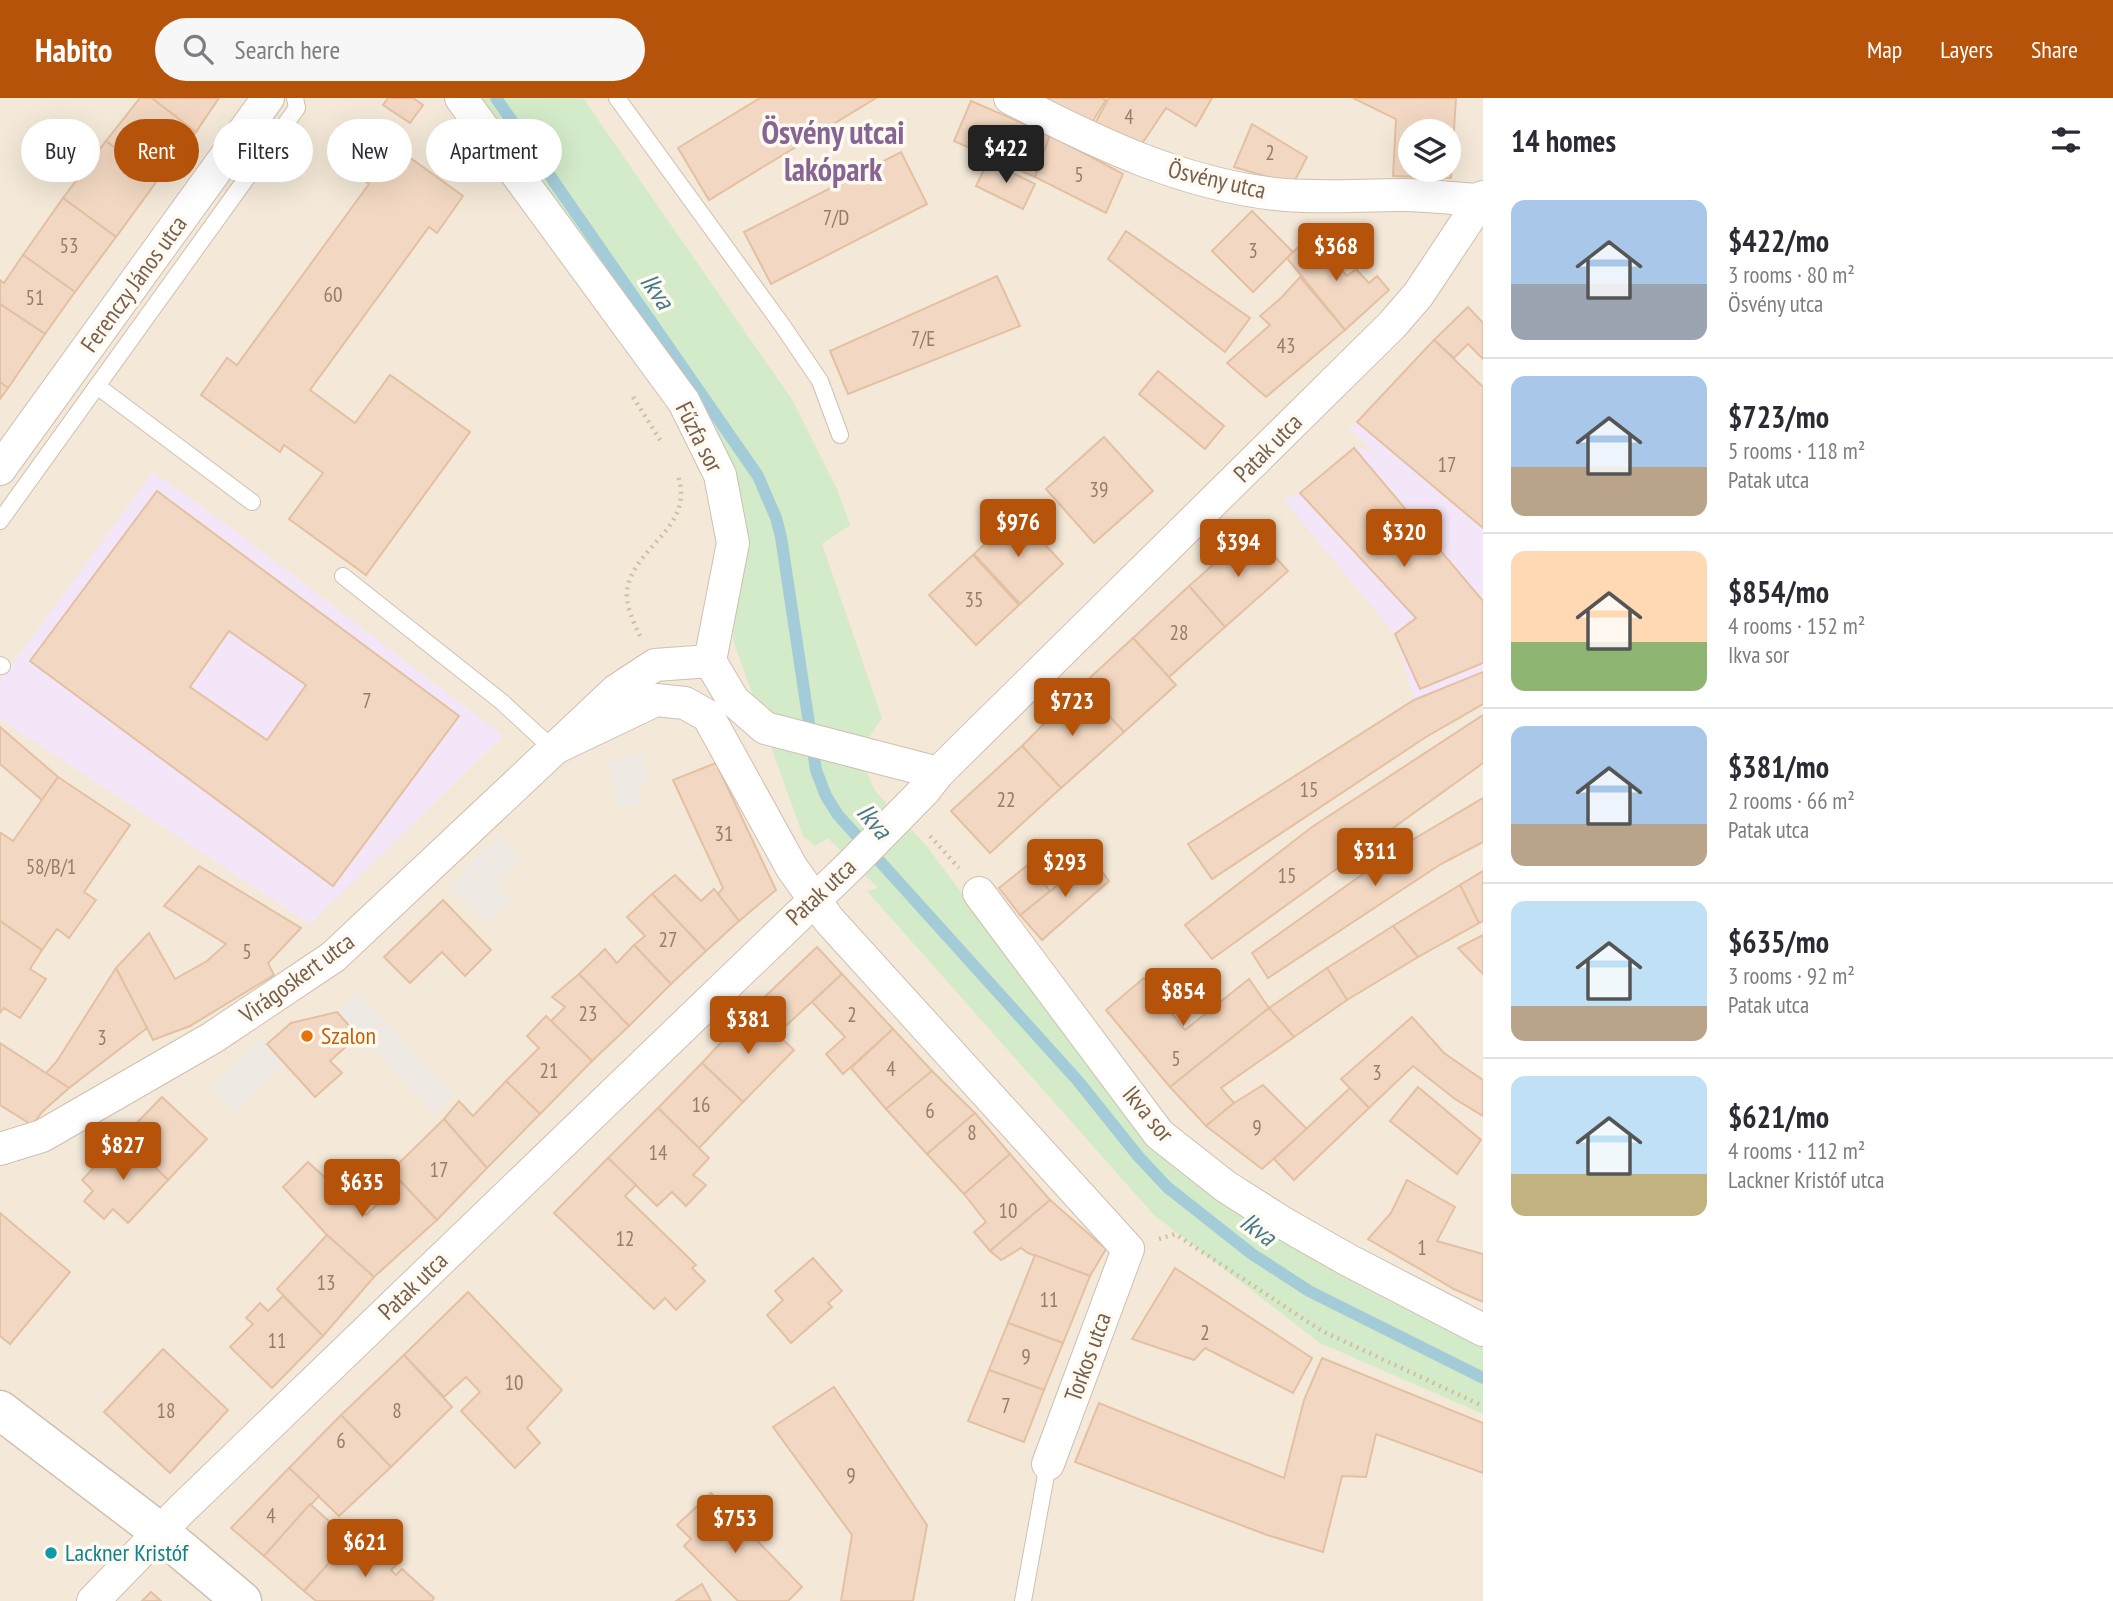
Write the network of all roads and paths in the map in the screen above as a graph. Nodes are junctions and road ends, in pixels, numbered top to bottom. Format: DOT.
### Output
graph roads {
  1 [pos="268,98"];
  2 [pos="295,98"];
  3 [pos="461,98"];
  4 [pos="617,98"];
  5 [pos="1010,98"];
  6 [pos="1482,198"];
  7 [pos="97,386"];
  8 [pos="632,396"];
  9 [pos="840,435"];
  10 [pos="667,450"];
  11 [pos="0,469"];
  12 [pos="677,473"];
  13 [pos="252,502"];
  14 [pos="0,521"];
  15 [pos="343,576"];
  16 [pos="710,661"];
  17 [pos="654,665"];
  18 [pos="553,749"];
  19 [pos="938,773"];
  20 [pos="913,822"];
  21 [pos="979,893"];
  22 [pos="813,900"];
  23 [pos="0,1149"];
  24 [pos="1128,1250"];
  25 [pos="1483,1330"];
  26 [pos="1483,1406"];
  27 [pos="0,1410"];
  28 [pos="1048,1464"];
  29 [pos="160,1532"];
  30 [pos="93,1601"];
  31 [pos="242,1601"];
  32 [pos="1023,1601"];
  1 -- 11 [label="street, Ferenczy János utca"];
  2 -- 7 [label="lane"];
  3 -- 16 [label="street, Fűzfa sor"];
  4 -- 9 [label="lane"];
  5 -- 6 [label="street, Ösvény utca"];
  6 -- 19 [label="street, Patak utca"];
  7 -- 13 [label="lane"];
  7 -- 14 [label="lane"];
  8 -- 10 [label="path"];
  12 -- 17 [label="path"];
  15 -- 18 [label="lane"];
  16 -- 17 [label="street, Virágoskert utca"];
  16 -- 19 [label="street"];
  17 -- 18 [label="street, Virágoskert utca"];
  18 -- 22 [label="street, Virágoskert utca"];
  18 -- 23 [label="street, Virágoskert utca"];
  19 -- 20 [label="street, Patak utca"];
  20 -- 21 [label="path"];
  20 -- 22 [label="street, Patak utca"];
  21 -- 25 [label="street, Ikva sor"];
  22 -- 24 [label="street"];
  22 -- 29 [label="street, Patak utca"];
  24 -- 26 [label="path"];
  24 -- 28 [label="street, Torkos utca"];
  27 -- 29 [label="street"];
  28 -- 32 [label="lane"];
  29 -- 30 [label="street, Patak utca"];
  29 -- 31 [label="street"];
}
